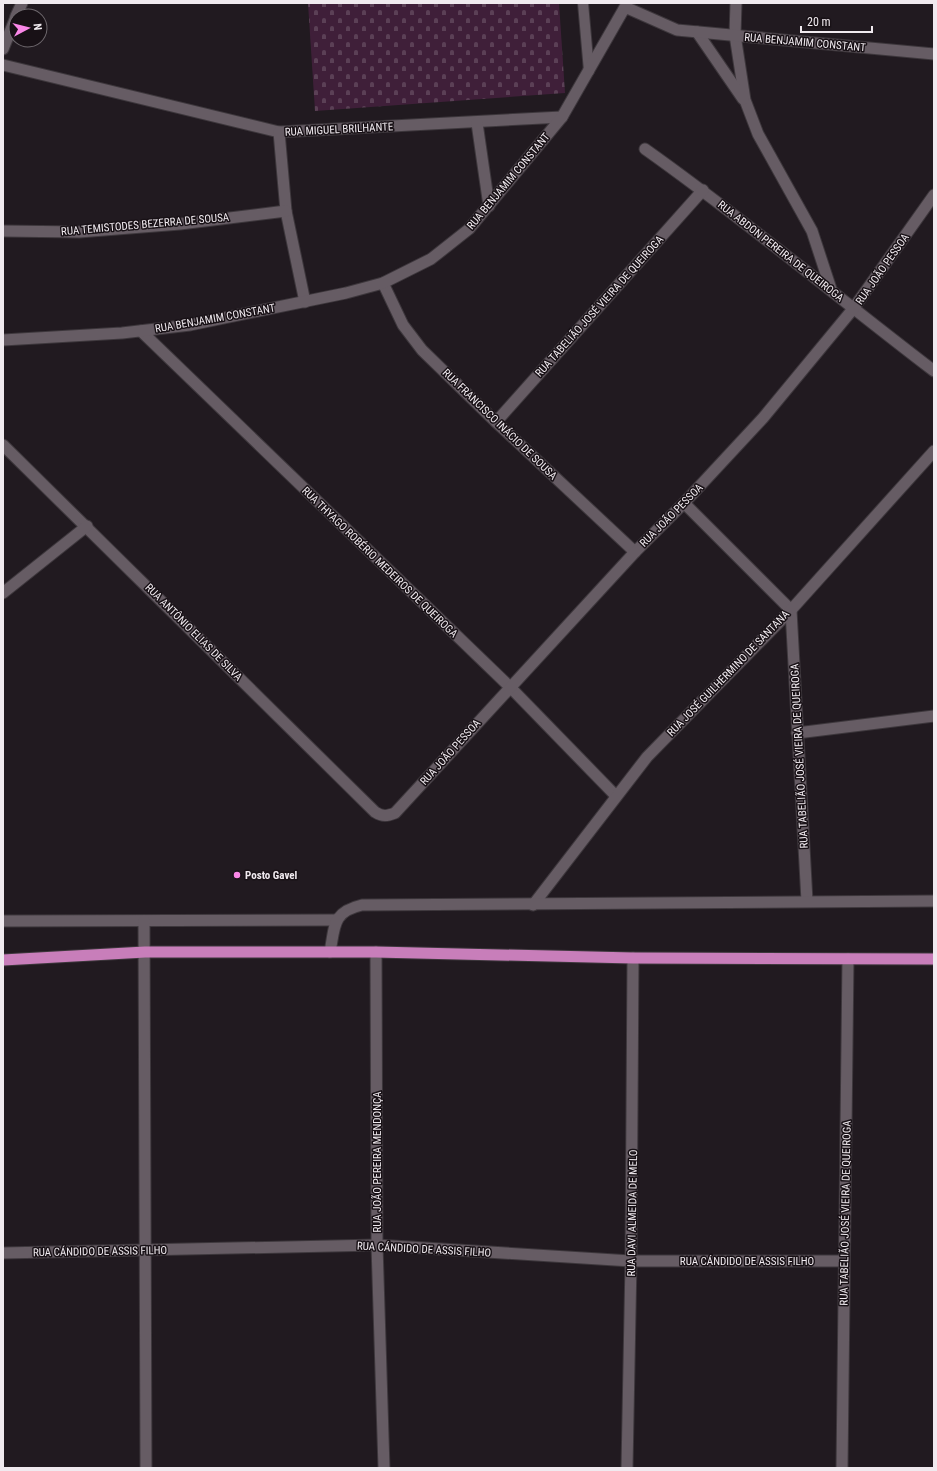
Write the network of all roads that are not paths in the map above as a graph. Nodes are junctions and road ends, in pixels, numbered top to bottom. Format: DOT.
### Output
graph roads {
  1 [pos="583,3"];
  2 [pos="736,3"];
  3 [pos="625,5"];
  4 [pos="697,32"];
  5 [pos="735,35"];
  6 [pos="8,36"];
  7 [pos="3,48"];
  8 [pos="934,54"];
  9 [pos="3,65"];
  10 [pos="589,71"];
  11 [pos="745,100"];
  12 [pos="562,117"];
  13 [pos="476,122"];
  14 [pos="280,132"];
  15 [pos="645,150"];
  16 [pos="703,190"];
  17 [pos="934,195"];
  18 [pos="489,206"];
  19 [pos="286,210"];
  20 [pos="3,231"];
  21 [pos="383,283"];
  22 [pos="831,289"];
  23 [pos="305,302"];
  24 [pos="853,309"];
  25 [pos="141,331"];
  26 [pos="3,340"];
  27 [pos="934,371"];
  28 [pos="496,422"];
  29 [pos="3,445"];
  30 [pos="934,451"];
  31 [pos="684,503"];
  32 [pos="87,526"];
  33 [pos="635,552"];
  34 [pos="3,593"];
  35 [pos="791,610"];
  36 [pos="510,687"];
  37 [pos="934,716"];
  38 [pos="797,732"];
  39 [pos="616,796"];
  40 [pos="387,816"];
  41 [pos="807,901"];
  42 [pos="934,901"];
  43 [pos="533,904"];
  44 [pos="336,920"];
  45 [pos="3,921"];
  46 [pos="144,921"];
  47 [pos="145,952"];
  48 [pos="330,952"];
  49 [pos="376,952"];
  50 [pos="633,958"];
  51 [pos="848,959"];
  52 [pos="934,959"];
  53 [pos="3,960"];
  54 [pos="377,1245"];
  55 [pos="146,1250"];
  56 [pos="3,1253"];
  57 [pos="631,1261"];
  58 [pos="844,1261"];
  59 [pos="146,1468"];
  60 [pos="384,1468"];
  61 [pos="627,1468"];
  62 [pos="842,1468"];
  1 -- 10 [label="lane"];
  2 -- 5 [label="street"];
  3 -- 4 [label="street, RUA BENJAMIM CONSTANT"];
  3 -- 10 [label="street, RUA BENJAMIM CONSTANT"];
  4 -- 5 [label="street, RUA BENJAMIM CONSTANT"];
  4 -- 11 [label="street"];
  5 -- 8 [label="street, RUA BENJAMIM CONSTANT"];
  5 -- 11 [label="street"];
  6 -- 7 [label="street"];
  9 -- 14 [label="street, RUA MIGUEL BRILHANTE"];
  10 -- 12 [label="street, RUA BENJAMIM CONSTANT"];
  11 -- 22 [label="street"];
  12 -- 13 [label="street, RUA MIGUEL BRILHANTE"];
  12 -- 18 [label="street, RUA BENJAMIM CONSTANT"];
  13 -- 14 [label="street, RUA MIGUEL BRILHANTE"];
  13 -- 18 [label="street"];
  14 -- 19 [label="street"];
  15 -- 16 [label="street, RUA ABDON PEREIRA DE QUEIROGA"];
  16 -- 22 [label="street, RUA ABDON PEREIRA DE QUEIROGA"];
  16 -- 28 [label="street, RUA TABELIÃO JOSÉ VIEIRA DE QUEIROGA"];
  17 -- 24 [label="street, RUA JOÃO PESSOA"];
  18 -- 21 [label="street, RUA BENJAMIM CONSTANT"];
  19 -- 20 [label="street, RUA TEMISTODES BEZERRA DE SOUSA"];
  19 -- 23 [label="street"];
  21 -- 23 [label="street, RUA BENJAMIM CONSTANT"];
  21 -- 28 [label="street, RUA FRANCISCO INÁCIO DE SOUSA"];
  22 -- 24 [label="street, RUA ABDON PEREIRA DE QUEIROGA"];
  23 -- 25 [label="street, RUA BENJAMIM CONSTANT"];
  24 -- 27 [label="street, RUA ABDON PEREIRA DE QUEIROGA"];
  24 -- 31 [label="street, RUA JOÃO PESSOA"];
  25 -- 26 [label="street, RUA BENJAMIM CONSTANT"];
  25 -- 36 [label="street, RUA THYAGO ROBÉRIO MEDEIROS DE QUEIROGA"];
  28 -- 33 [label="street, RUA FRANCISCO INÁCIO DE SOUSA"];
  29 -- 32 [label="street, RUA ANTÔNIO ELIAS DE SILVA"];
  30 -- 35 [label="street, RUA JOSÉ GUILHERMINO DE SANTANA"];
  31 -- 33 [label="street, RUA JOÃO PESSOA"];
  31 -- 35 [label="street"];
  32 -- 34 [label="street"];
  32 -- 40 [label="street, RUA ANTÔNIO ELIAS DE SILVA"];
  33 -- 36 [label="street, RUA JOÃO PESSOA"];
  35 -- 38 [label="street, RUA TABELIÃO JOSÉ VIEIRA DE QUEIROGA"];
  35 -- 39 [label="street, RUA JOSÉ GUILHERMINO DE SANTANA"];
  36 -- 39 [label="street, RUA THYAGO ROBÉRIO MEDEIROS DE QUEIROGA"];
  36 -- 40 [label="street, RUA JOÃO PESSOA"];
  37 -- 38 [label="street"];
  38 -- 41 [label="street, RUA TABELIÃO JOSÉ VIEIRA DE QUEIROGA"];
  39 -- 43 [label="street, RUA JOSÉ GUILHERMINO DE SANTANA"];
  41 -- 42 [label="street"];
  41 -- 43 [label="street"];
  43 -- 44 [label="street"];
  44 -- 46 [label="street"];
  44 -- 48 [label="street"];
  45 -- 46 [label="street"];
  46 -- 47 [label="street"];
  47 -- 48 [label="highway"];
  47 -- 53 [label="highway"];
  47 -- 55 [label="street"];
  48 -- 49 [label="highway"];
  49 -- 50 [label="highway"];
  49 -- 54 [label="street, RUA JOÃO PEREIRA MENDONÇA"];
  50 -- 51 [label="highway"];
  50 -- 57 [label="street, RUA DAVI ALMEIDA DE MELO"];
  51 -- 52 [label="highway"];
  51 -- 58 [label="street, RUA TABELIÃO JOSÉ VIEIRA DE QUEIROGA"];
  54 -- 55 [label="street, RUA CÁNDIDO DE ASSIS FILHO"];
  54 -- 57 [label="street, RUA CÁNDIDO DE ASSIS FILHO"];
  54 -- 60 [label="street, RUA JOÃO PEREIRA MENDONÇA"];
  55 -- 56 [label="street, RUA CÁNDIDO DE ASSIS FILHO"];
  55 -- 59 [label="street"];
  57 -- 58 [label="street, RUA CÁNDIDO DE ASSIS FILHO"];
  57 -- 61 [label="street, RUA DAVI ALMEIDA DE MELO"];
  58 -- 62 [label="street, RUA TABELIÃO JOSÉ VIEIRA DE QUEIROGA"];
}
